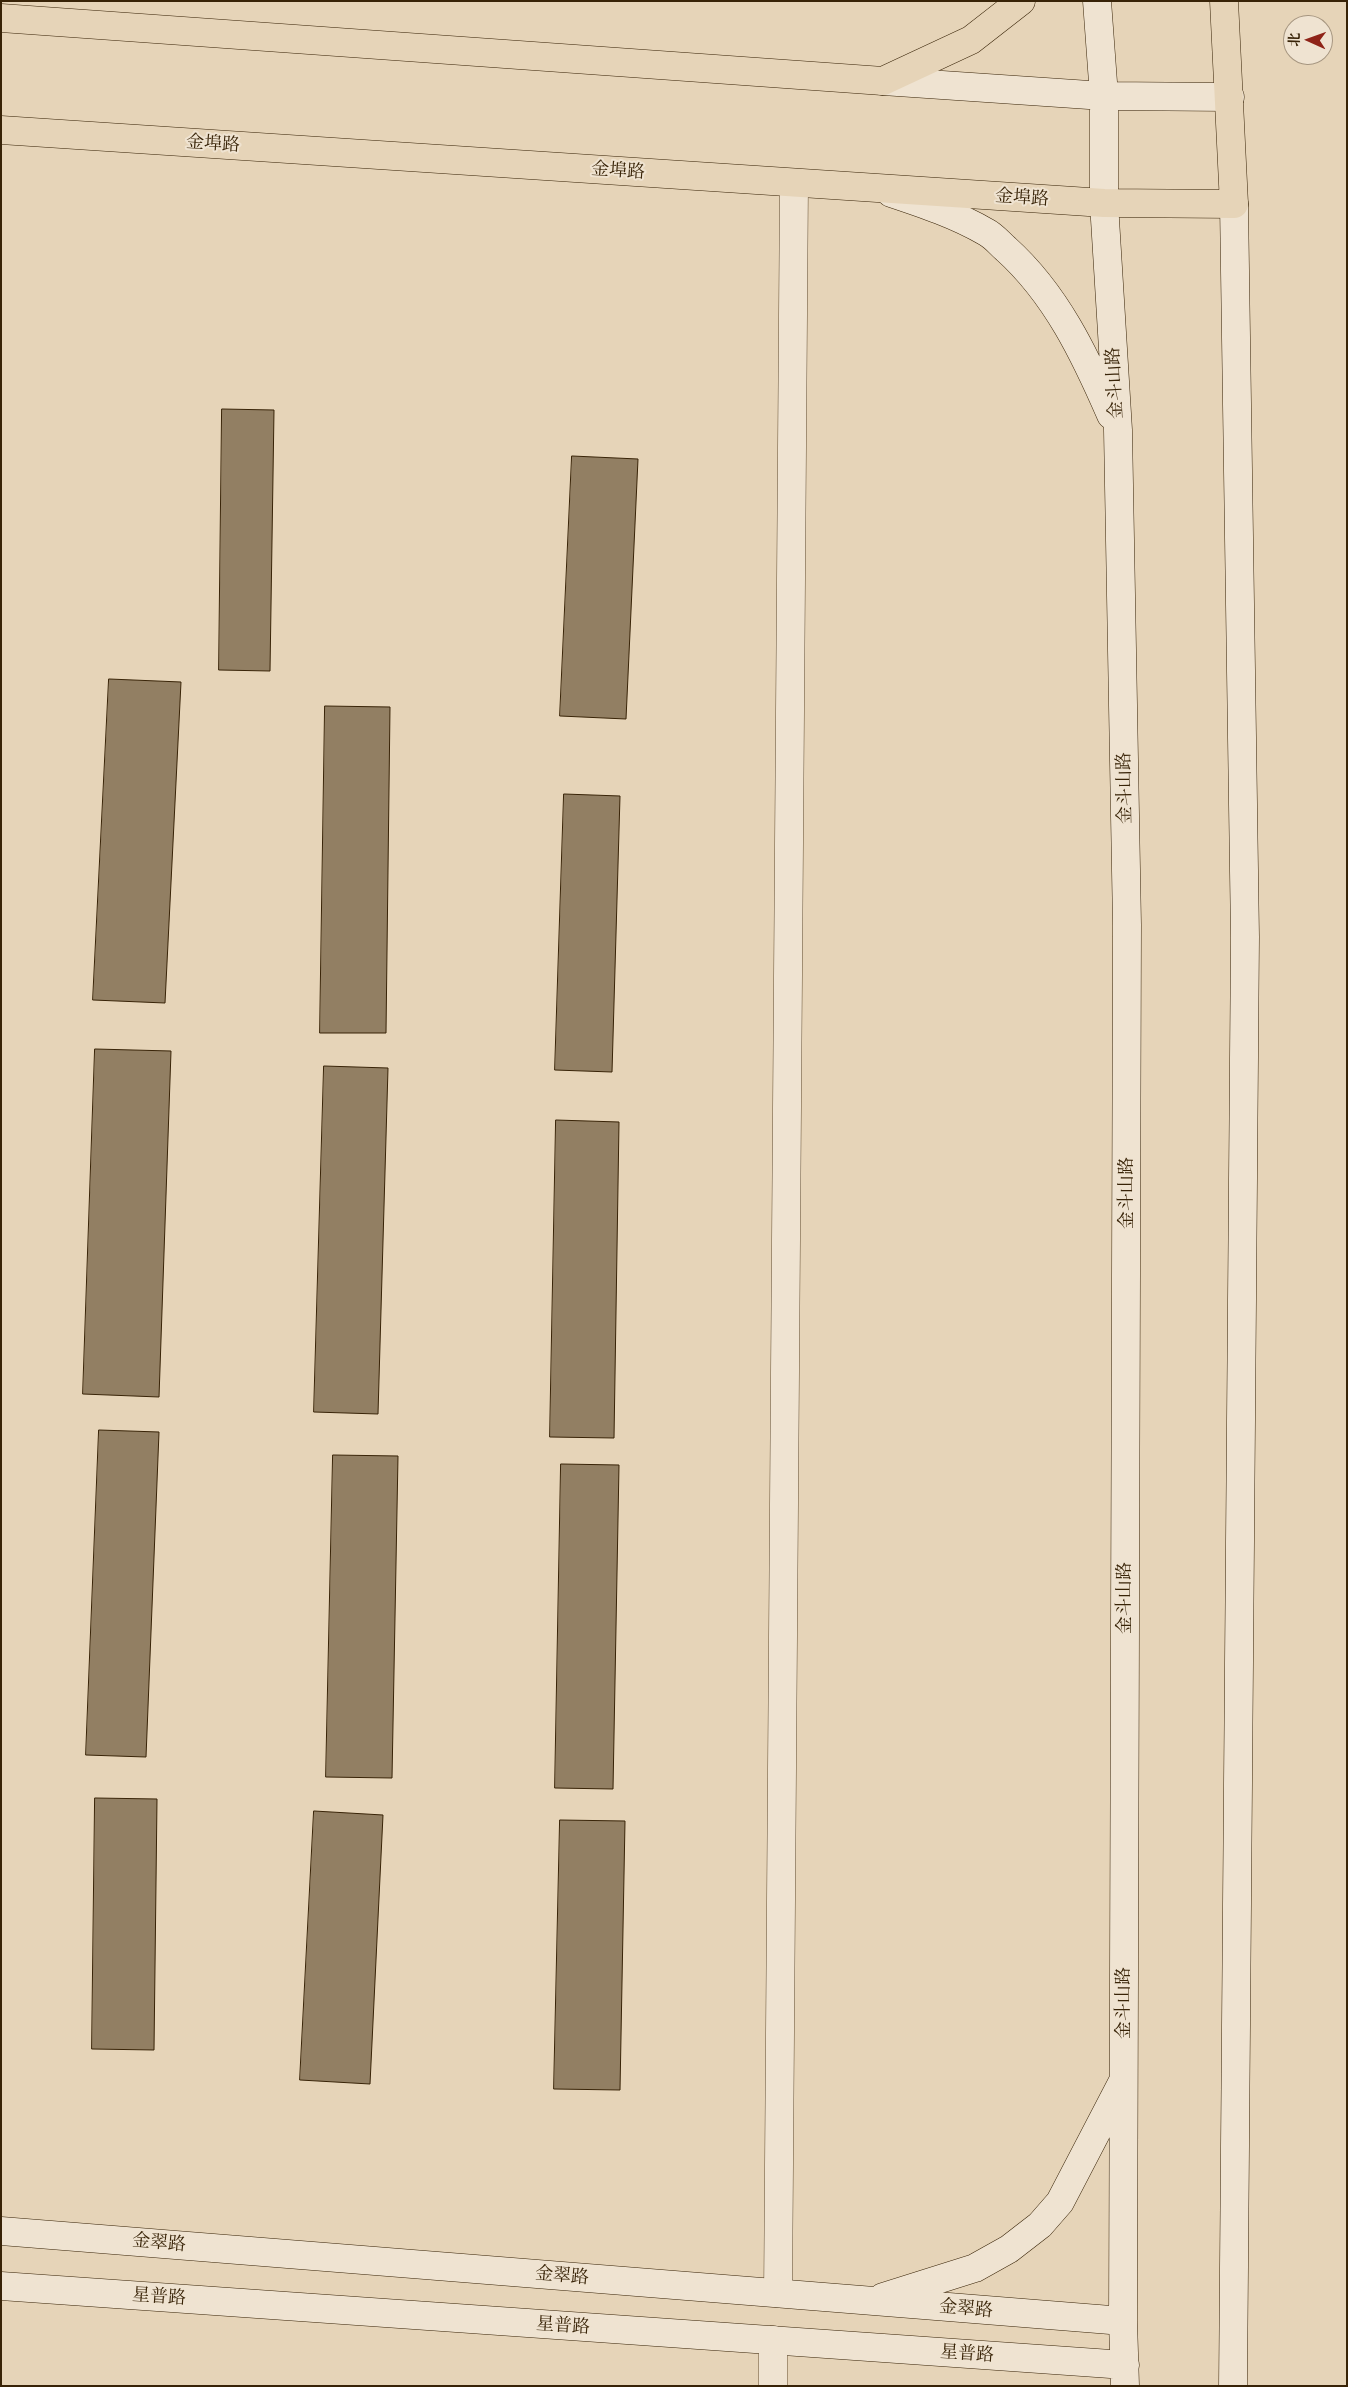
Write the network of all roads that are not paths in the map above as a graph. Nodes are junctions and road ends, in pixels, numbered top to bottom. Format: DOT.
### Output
graph roads {
  1 [pos="1021,1"];
  2 [pos="1097,1"];
  3 [pos="1224,1"];
  4 [pos="1,18"];
  5 [pos="883,80"];
  6 [pos="1104,96"];
  7 [pos="1230,97"];
  8 [pos="1,130"];
  9 [pos="794,183"];
  10 [pos="876,188"];
  11 [pos="1104,203"];
  12 [pos="1234,204"];
  13 [pos="1118,430"];
  14 [pos="1124,2079"];
  15 [pos="1,2231"];
  16 [pos="1,2286"];
  17 [pos="778,2293"];
  18 [pos="870,2301"];
  19 [pos="1123,2321"];
  20 [pos="773,2340"];
  21 [pos="1125,2375"];
  22 [pos="773,2386"];
  23 [pos="1233,2386"];
  1 -- 5 [label="highway"];
  2 -- 6 [label="main road, 金斗山路"];
  3 -- 7 [label="highway"];
  4 -- 5 [label="highway"];
  5 -- 6 [label="main road"];
  6 -- 7 [label="main road"];
  6 -- 11 [label="main road, 金斗山路"];
  7 -- 12 [label="highway"];
  8 -- 9 [label="highway, 金埠路"];
  9 -- 10 [label="highway, 金埠路"];
  9 -- 17 [label="main road"];
  10 -- 11 [label="highway, 金埠路"];
  10 -- 13 [label="main road"];
  11 -- 12 [label="highway, 金埠路"];
  11 -- 13 [label="main road, 金斗山路"];
  12 -- 23 [label="main road"];
  13 -- 14 [label="main road, 金斗山路"];
  14 -- 18 [label="main road"];
  14 -- 19 [label="main road, 金斗山路"];
  15 -- 17 [label="main road, 金翠路"];
  16 -- 20 [label="main road, 星普路"];
  17 -- 18 [label="main road, 金翠路"];
  18 -- 19 [label="main road, 金翠路"];
  19 -- 21 [label="main road, 金斗山路"];
  20 -- 21 [label="main road, 星普路"];
  20 -- 22 [label="main road"];
}
